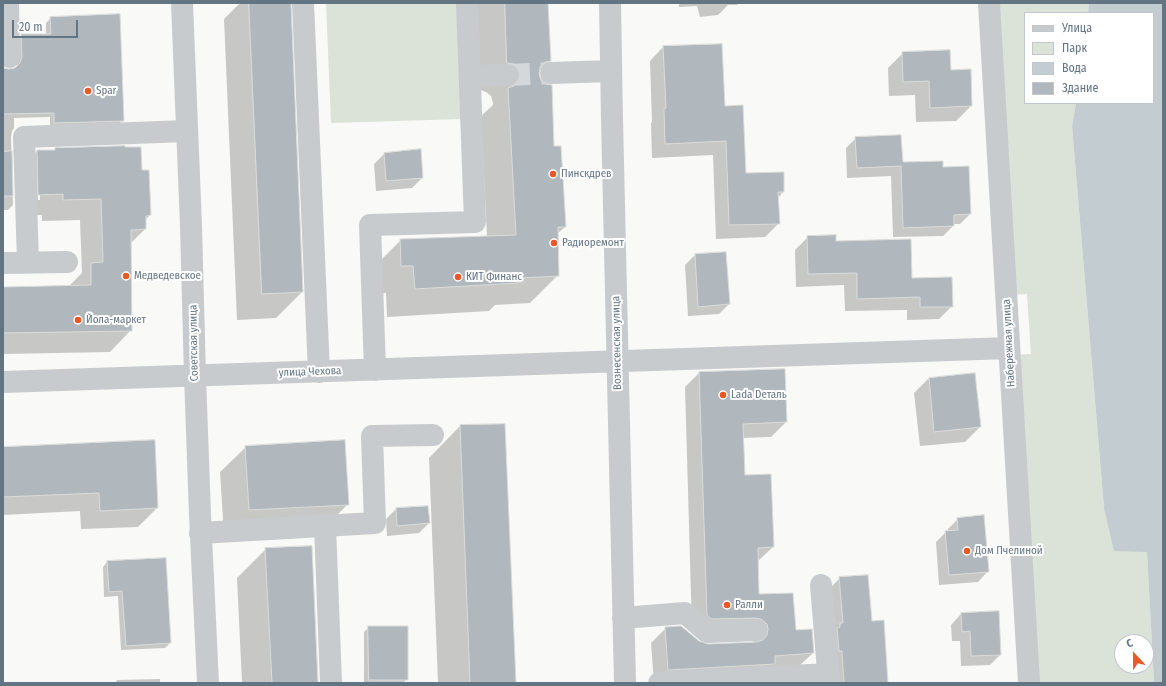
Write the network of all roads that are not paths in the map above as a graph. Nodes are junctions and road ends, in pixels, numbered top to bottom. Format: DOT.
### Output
graph roads {
  1 [pos="8,3"];
  2 [pos="182,3"];
  3 [pos="303,3"];
  4 [pos="468,3"];
  5 [pos="610,3"];
  6 [pos="989,3"];
  7 [pos="9,57"];
  8 [pos="612,71"];
  9 [pos="551,73"];
  10 [pos="508,75"];
  11 [pos="470,76"];
  12 [pos="187,131"];
  13 [pos="28,262"];
  14 [pos="67,262"];
  15 [pos="3,263"];
  16 [pos="1009,348"];
  17 [pos="618,362"];
  18 [pos="374,370"];
  19 [pos="319,372"];
  20 [pos="195,376"];
  21 [pos="3,382"];
  22 [pos="433,435"];
  23 [pos="325,526"];
  24 [pos="200,532"];
  25 [pos="821,585"];
  26 [pos="623,618"];
  27 [pos="756,630"];
  28 [pos="828,679"];
  29 [pos="208,683"];
  30 [pos="331,683"];
  31 [pos="625,683"];
  32 [pos="659,683"];
  33 [pos="1029,683"];
  1 -- 7 [label="street"];
  2 -- 12 [label="street, Советская улица"];
  3 -- 19 [label="street"];
  4 -- 11 [label="street"];
  5 -- 8 [label="street, Вознесенская улица"];
  6 -- 16 [label="street, Набережная улица"];
  8 -- 9 [label="street"];
  8 -- 17 [label="street, Вознесенская улица"];
  10 -- 11 [label="street"];
  11 -- 18 [label="street"];
  12 -- 13 [label="street"];
  12 -- 20 [label="street, Советская улица"];
  13 -- 14 [label="street"];
  13 -- 15 [label="street"];
  16 -- 17 [label="street, улица Чехова"];
  16 -- 33 [label="street, Набережная улица"];
  17 -- 18 [label="street, улица Чехова"];
  17 -- 26 [label="street, Вознесенская улица"];
  18 -- 19 [label="street, улица Чехова"];
  19 -- 20 [label="street, улица Чехова"];
  20 -- 21 [label="street, улица Чехова"];
  20 -- 24 [label="street, Советская улица"];
  22 -- 23 [label="street"];
  23 -- 24 [label="street"];
  23 -- 30 [label="street"];
  24 -- 29 [label="street, Советская улица"];
  25 -- 28 [label="street"];
  26 -- 27 [label="street"];
  26 -- 31 [label="street, Вознесенская улица"];
  28 -- 32 [label="street"];
}
